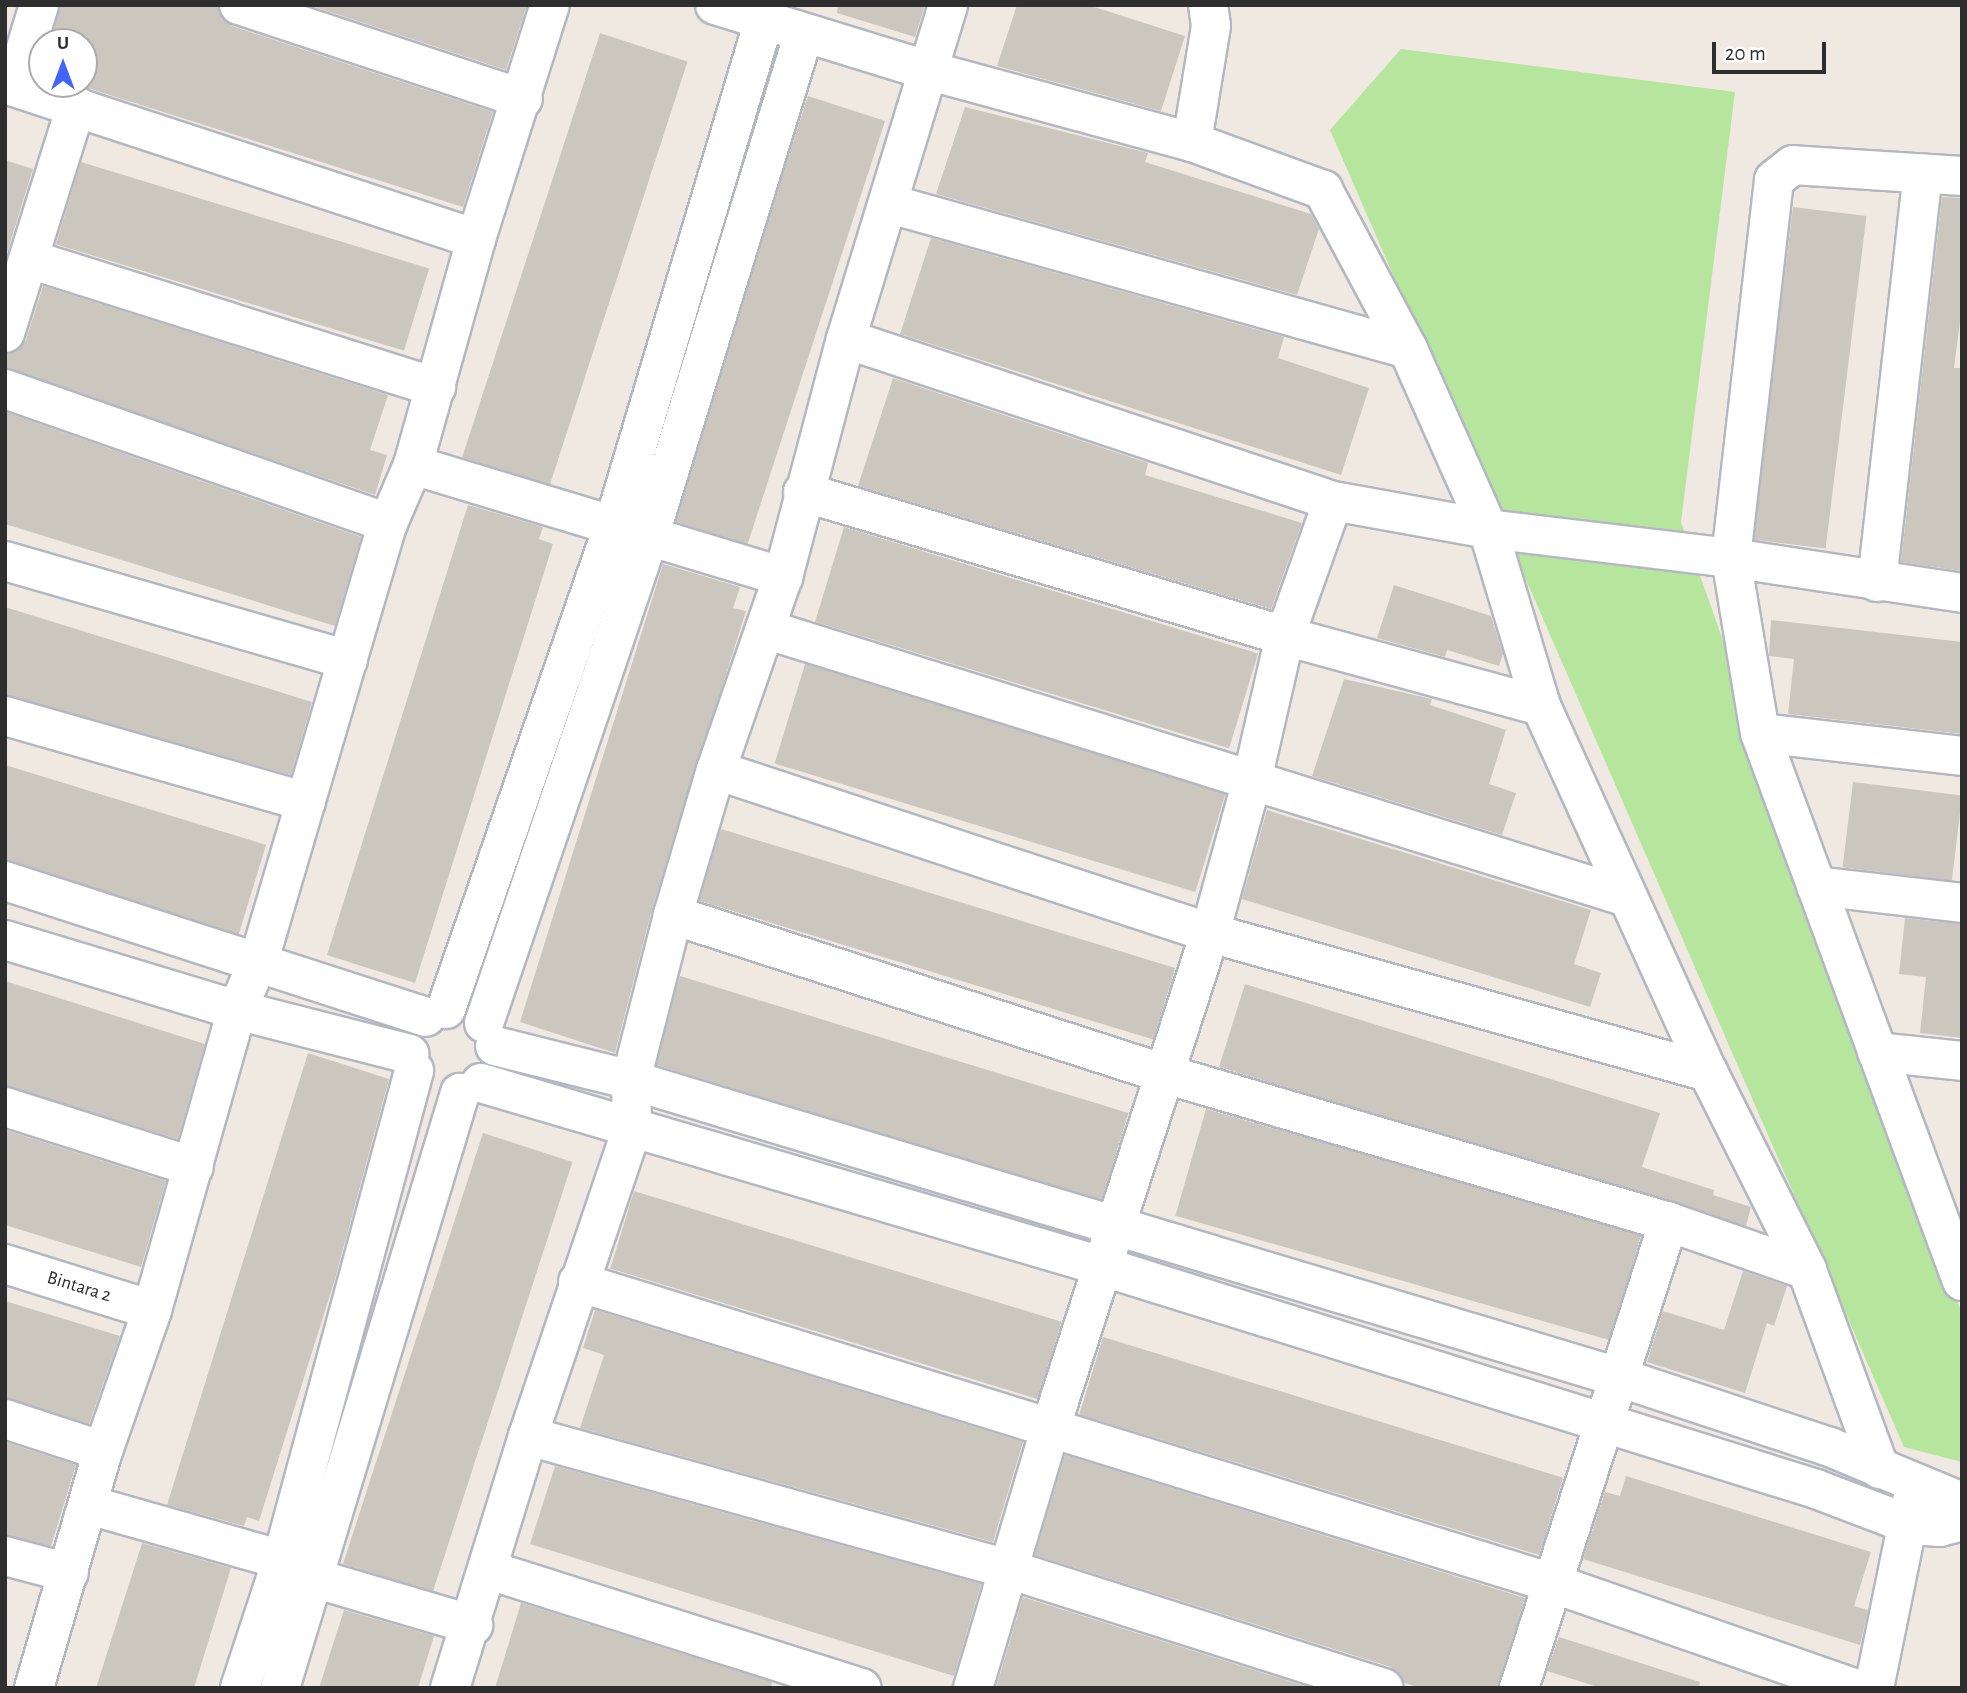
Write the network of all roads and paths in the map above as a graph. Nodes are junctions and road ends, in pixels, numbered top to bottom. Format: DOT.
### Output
graph roads {
  1 [pos="39,5"];
  2 [pos="239,5"];
  3 [pos="550,5"];
  4 [pos="715,5"];
  5 [pos="948,5"];
  6 [pos="1208,5"];
  7 [pos="764,20"];
  8 [pos="804,33"];
  9 [pos="930,71"];
  10 [pos="10,85"];
  11 [pos="523,99"];
  12 [pos="76,106"];
  13 [pos="1192,142"];
  14 [pos="1923,174"];
  15 [pos="1962,176"];
  16 [pos="890,204"];
  17 [pos="476,239"];
  18 [pos="29,260"];
  19 [pos="5,332"];
  20 [pos="846,339"];
  21 [pos="1408,349"];
  22 [pos="436,387"];
  23 [pos="5,389"];
  24 [pos="413,465"];
  25 [pos="803,492"];
  26 [pos="1334,501"];
  27 [pos="388,523"];
  28 [pos="613,527"];
  29 [pos="1488,529"];
  30 [pos="650,534"];
  31 [pos="1731,558"];
  32 [pos="5,561"];
  33 [pos="783,577"];
  34 [pos="1877,582"];
  35 [pos="1962,593"];
  36 [pos="765,629"];
  37 [pos="1285,636"];
  38 [pos="348,660"];
  39 [pos="1541,706"];
  40 [pos="5,716"];
  41 [pos="1760,733"];
  42 [pos="1962,757"];
  43 [pos="716,770"];
  44 [pos="1252,780"];
  45 [pos="306,802"];
  46 [pos="5,881"];
  47 [pos="1816,886"];
  48 [pos="1627,897"];
  49 [pos="1962,903"];
  50 [pos="673,915"];
  51 [pos="1210,933"];
  52 [pos="5,940"];
  53 [pos="259,960"];
  54 [pos="237,1010"];
  55 [pos="436,1013"];
  56 [pos="489,1035"];
  57 [pos="1877,1052"];
  58 [pos="1962,1061"];
  59 [pos="412,1063"];
  60 [pos="1708,1072"];
  61 [pos="1165,1074"];
  62 [pos="631,1080"];
  63 [pos="470,1088"];
  64 [pos="5,1107"];
  65 [pos="632,1128"];
  66 [pos="194,1167"];
  67 [pos="1947,1200"];
  68 [pos="1669,1223"];
  69 [pos="1117,1224"];
  70 [pos="5,1264"];
  71 [pos="1101,1266"];
  72 [pos="1807,1270"];
  73 [pos="1962,1281"];
  74 [pos="578,1282"];
  75 [pos="152,1310"];
  76 [pos="1621,1378"];
  77 [pos="5,1419"];
  78 [pos="1605,1424"];
  79 [pos="1050,1429"];
  80 [pos="528,1436"];
  81 [pos="1830,1447"];
  82 [pos="103,1451"];
  83 [pos="1896,1476"];
  84 [pos="1816,1489"];
  85 [pos="1962,1502"];
  86 [pos="89,1505"];
  87 [pos="1962,1521"];
  88 [pos="1911,1525"];
  89 [pos="5,1556"];
  90 [pos="282,1560"];
  91 [pos="1008,1569"];
  92 [pos="489,1570"];
  93 [pos="69,1573"];
  94 [pos="317,1579"];
  95 [pos="1552,1583"];
  96 [pos="473,1625"];
  97 [pos="34,1688"];
  98 [pos="240,1688"];
  99 [pos="281,1688"];
  100 [pos="450,1688"];
  101 [pos="862,1688"];
  102 [pos="973,1688"];
  103 [pos="1384,1688"];
  104 [pos="1519,1688"];
  105 [pos="1854,1688"];
  106 [pos="1874,1688"];
  1 -- 10 [label="street"];
  2 -- 11 [label="street"];
  3 -- 11 [label="street"];
  4 -- 7 [label="street"];
  5 -- 9 [label="street"];
  6 -- 13 [label="street"];
  7 -- 8 [label="street"];
  7 -- 28 [label="street"];
  8 -- 9 [label="street"];
  8 -- 30 [label="street"];
  9 -- 13 [label="street"];
  9 -- 16 [label="street"];
  10 -- 12 [label="street"];
  11 -- 17 [label="street"];
  12 -- 17 [label="street"];
  12 -- 18 [label="street"];
  13 -- 21 [label="street"];
  14 -- 15 [label="street"];
  14 -- 31 [label="street"];
  14 -- 34 [label="street"];
  16 -- 20 [label="street"];
  16 -- 21 [label="street"];
  17 -- 22 [label="street"];
  18 -- 19 [label="street"];
  18 -- 22 [label="street"];
  20 -- 25 [label="street"];
  20 -- 26 [label="street"];
  21 -- 29 [label="street"];
  22 -- 24 [label="street"];
  23 -- 27 [label="street"];
  24 -- 27 [label="street"];
  24 -- 28 [label="street"];
  25 -- 33 [label="street"];
  25 -- 37 [label="street"];
  26 -- 29 [label="street"];
  26 -- 37 [label="street"];
  27 -- 38 [label="street"];
  28 -- 30 [label="street"];
  28 -- 55 [label="street"];
  29 -- 31 [label="street"];
  29 -- 39 [label="street"];
  30 -- 33 [label="street"];
  30 -- 56 [label="street"];
  31 -- 34 [label="street"];
  31 -- 41 [label="street"];
  32 -- 38 [label="street"];
  33 -- 36 [label="street"];
  34 -- 35 [label="street"];
  36 -- 43 [label="street"];
  36 -- 44 [label="street"];
  37 -- 39 [label="street"];
  37 -- 44 [label="street"];
  38 -- 45 [label="street"];
  39 -- 48 [label="street"];
  40 -- 45 [label="street"];
  41 -- 42 [label="street"];
  41 -- 47 [label="street"];
  43 -- 50 [label="street"];
  43 -- 51 [label="street"];
  44 -- 48 [label="street"];
  44 -- 51 [label="street"];
  45 -- 53 [label="street"];
  46 -- 53 [label="street"];
  47 -- 49 [label="street"];
  47 -- 57 [label="street"];
  48 -- 60 [label="street"];
  50 -- 61 [label="street"];
  50 -- 62 [label="street"];
  51 -- 60 [label="street"];
  51 -- 61 [label="street"];
  52 -- 54 [label="street"];
  53 -- 54 [label="street"];
  53 -- 55 [label="street"];
  54 -- 59 [label="street"];
  54 -- 66 [label="street"];
  55 -- 56 [label="street"];
  55 -- 59 [label="street"];
  56 -- 62 [label="street"];
  56 -- 63 [label="street"];
  57 -- 58 [label="street"];
  57 -- 67 [label="street"];
  59 -- 63 [label="street"];
  59 -- 90 [label="street"];
  60 -- 72 [label="street"];
  61 -- 68 [label="street"];
  61 -- 69 [label="street"];
  62 -- 65 [label="street"];
  62 -- 69 [label="street"];
  63 -- 65 [label="street"];
  63 -- 94 [label="street"];
  64 -- 66 [label="street"];
  65 -- 71 [label="street"];
  65 -- 74 [label="street"];
  66 -- 75 [label="street"];
  67 -- 73 [label="street"];
  68 -- 72 [label="street"];
  68 -- 76 [label="street"];
  69 -- 71 [label="street"];
  69 -- 76 [label="street"];
  70 -- 75 [label="street, Bintara 2"];
  71 -- 78 [label="street"];
  71 -- 79 [label="street"];
  72 -- 83 [label="street"];
  74 -- 79 [label="street"];
  74 -- 80 [label="street"];
  75 -- 82 [label="street"];
  76 -- 78 [label="street"];
  76 -- 81 [label="street"];
  77 -- 82 [label="street"];
  78 -- 84 [label="street"];
  78 -- 95 [label="street"];
  79 -- 91 [label="street"];
  79 -- 95 [label="street"];
  80 -- 91 [label="street"];
  80 -- 92 [label="street"];
  81 -- 83 [label="street"];
  81 -- 84 [label="street"];
  82 -- 86 [label="street"];
  83 -- 85 [label="street"];
  83 -- 88 [label="street"];
  84 -- 88 [label="street"];
  86 -- 90 [label="street"];
  86 -- 93 [label="street"];
  87 -- 88 [label="street"];
  88 -- 106 [label="street"];
  89 -- 93 [label="street"];
  90 -- 94 [label="street"];
  90 -- 98 [label="street"];
  91 -- 102 [label="street"];
  91 -- 103 [label="street"];
  92 -- 96 [label="street"];
  92 -- 101 [label="street"];
  93 -- 97 [label="street"];
  94 -- 96 [label="street"];
  94 -- 99 [label="street"];
  95 -- 104 [label="street"];
  95 -- 105 [label="street"];
  96 -- 100 [label="street"];
}
